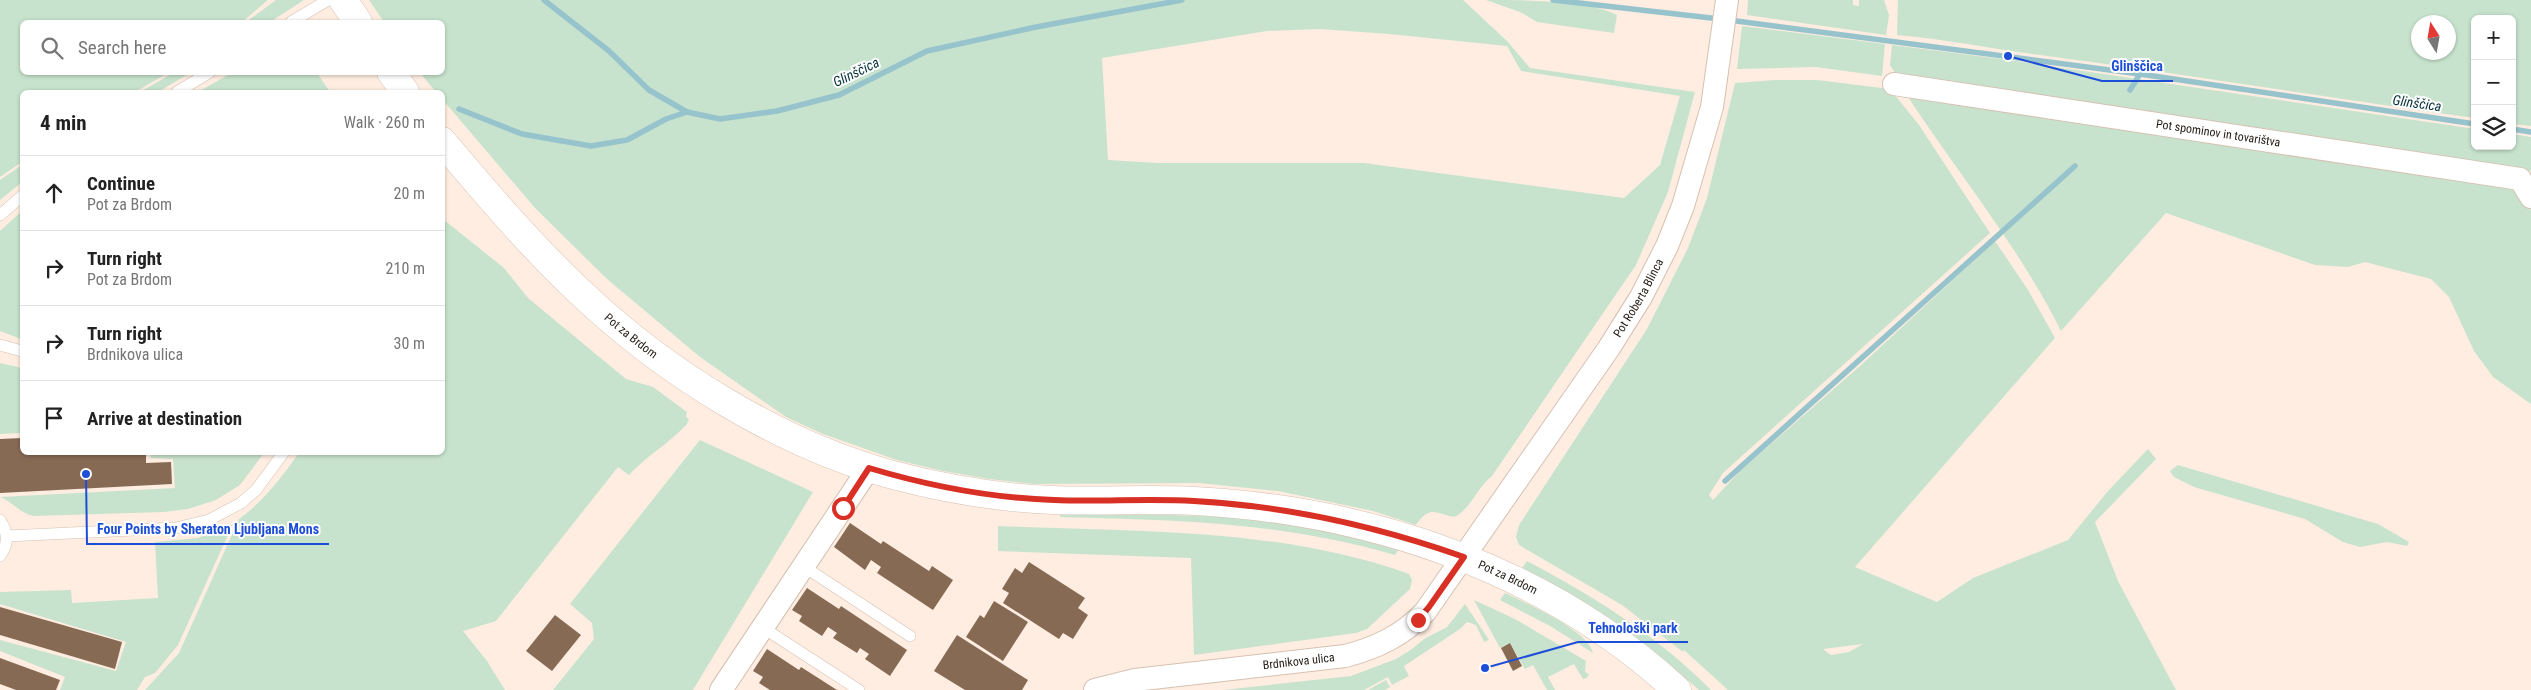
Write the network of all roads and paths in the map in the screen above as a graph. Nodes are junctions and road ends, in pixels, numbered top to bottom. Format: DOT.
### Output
graph roads {
  1 [pos="328,0"];
  2 [pos="343,0"];
  3 [pos="1727,0"];
  4 [pos="294,20"];
  5 [pos="357,20"];
  6 [pos="205,75"];
  7 [pos="393,75"];
  8 [pos="1894,84"];
  9 [pos="180,90"];
  10 [pos="404,90"];
  11 [pos="445,144"];
  12 [pos="2531,197"];
  13 [pos="20,198"];
  14 [pos="0,215"];
  15 [pos="0,345"];
  16 [pos="20,350"];
  17 [pos="282,455"];
  18 [pos="869,468"];
  19 [pos="0,520"];
  20 [pos="7,536"];
  21 [pos="0,556"];
  22 [pos="1464,557"];
  23 [pos="803,566"];
  24 [pos="762,627"];
  25 [pos="910,636"];
  26 [pos="723,689"];
  27 [pos="859,690"];
  28 [pos="1095,690"];
  29 [pos="1677,690"];
  1 -- 4 [label="lane"];
  2 -- 5 [label="main road"];
  3 -- 22 [label="street, Pot Roberta Blinca"];
  6 -- 9 [label="lane"];
  7 -- 10 [label="main road"];
  8 -- 12 [label="street, Pot spominov in tovarištva"];
  11 -- 18 [label="main road, Pot za Brdom"];
  13 -- 14 [label="lane"];
  15 -- 16 [label="lane"];
  17 -- 20 [label="lane"];
  18 -- 22 [label="main road, Pot za Brdom"];
  18 -- 23 [label="street"];
  19 -- 20 [label="lane"];
  20 -- 21 [label="lane"];
  22 -- 28 [label="street, Brdnikova ulica"];
  22 -- 29 [label="main road, Pot za Brdom"];
  23 -- 24 [label="street"];
  23 -- 25 [label="lane"];
  24 -- 26 [label="street"];
  24 -- 27 [label="lane"];
}
